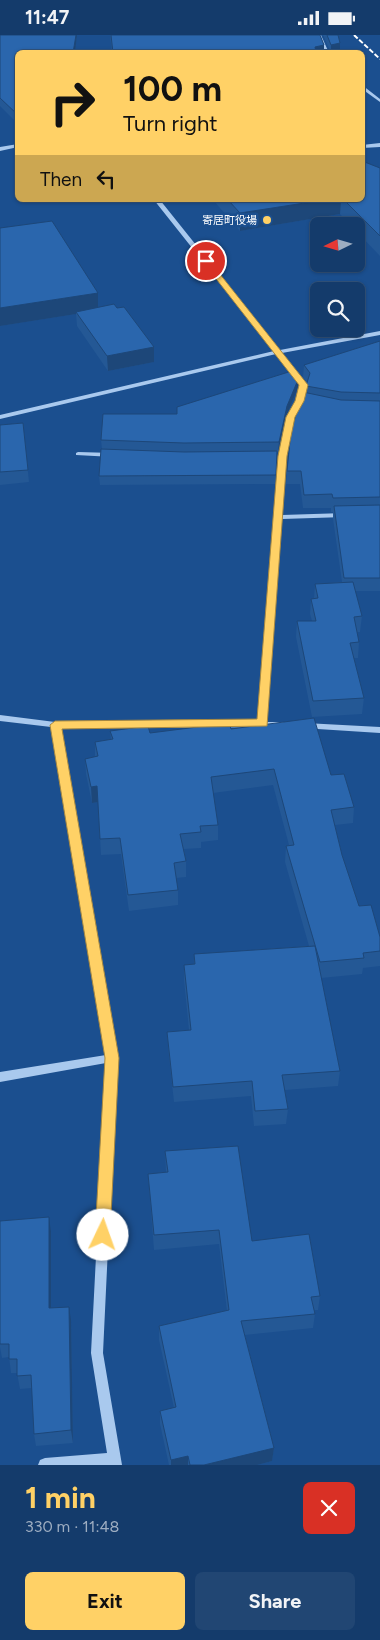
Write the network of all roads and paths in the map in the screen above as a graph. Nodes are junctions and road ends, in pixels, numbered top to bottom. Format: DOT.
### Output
graph roads {
  1 [pos="319,35"];
  2 [pos="326,50"];
  3 [pos="365,88"];
  4 [pos="380,101"];
  5 [pos="380,145"];
  6 [pos="15,146"];
  7 [pos="365,147"];
  8 [pos="0,149"];
  9 [pos="159,202"];
  10 [pos="380,333"];
  11 [pos="279,352"];
  12 [pos="0,417"];
  13 [pos="78,454"];
  14 [pos="126,455"];
  15 [pos="273,456"];
  16 [pos="283,456"];
  17 [pos="352,515"];
  18 [pos="278,517"];
  19 [pos="0,718"];
  20 [pos="263,723"];
  21 [pos="55,725"];
  22 [pos="380,730"];
  23 [pos="112,1058"];
  24 [pos="0,1077"];
  25 [pos="114,1462"];
  26 [pos="45,1465"];
  1 -- 2 [label="street"];
  3 -- 4 [label="street"];
  5 -- 7 [label="street"];
  6 -- 8 [label="street"];
  9 -- 11 [label="street"];
  10 -- 11 [label="street"];
  11 -- 12 [label="street"];
  11 -- 16 [label="street"];
  13 -- 14 [label="street"];
  15 -- 16 [label="street"];
  16 -- 18 [label="street"];
  17 -- 18 [label="street"];
  18 -- 20 [label="street"];
  19 -- 21 [label="street"];
  20 -- 21 [label="street"];
  20 -- 22 [label="street"];
  21 -- 23 [label="street"];
  23 -- 24 [label="street"];
  23 -- 25 [label="street"];
  25 -- 26 [label="street"];
}
